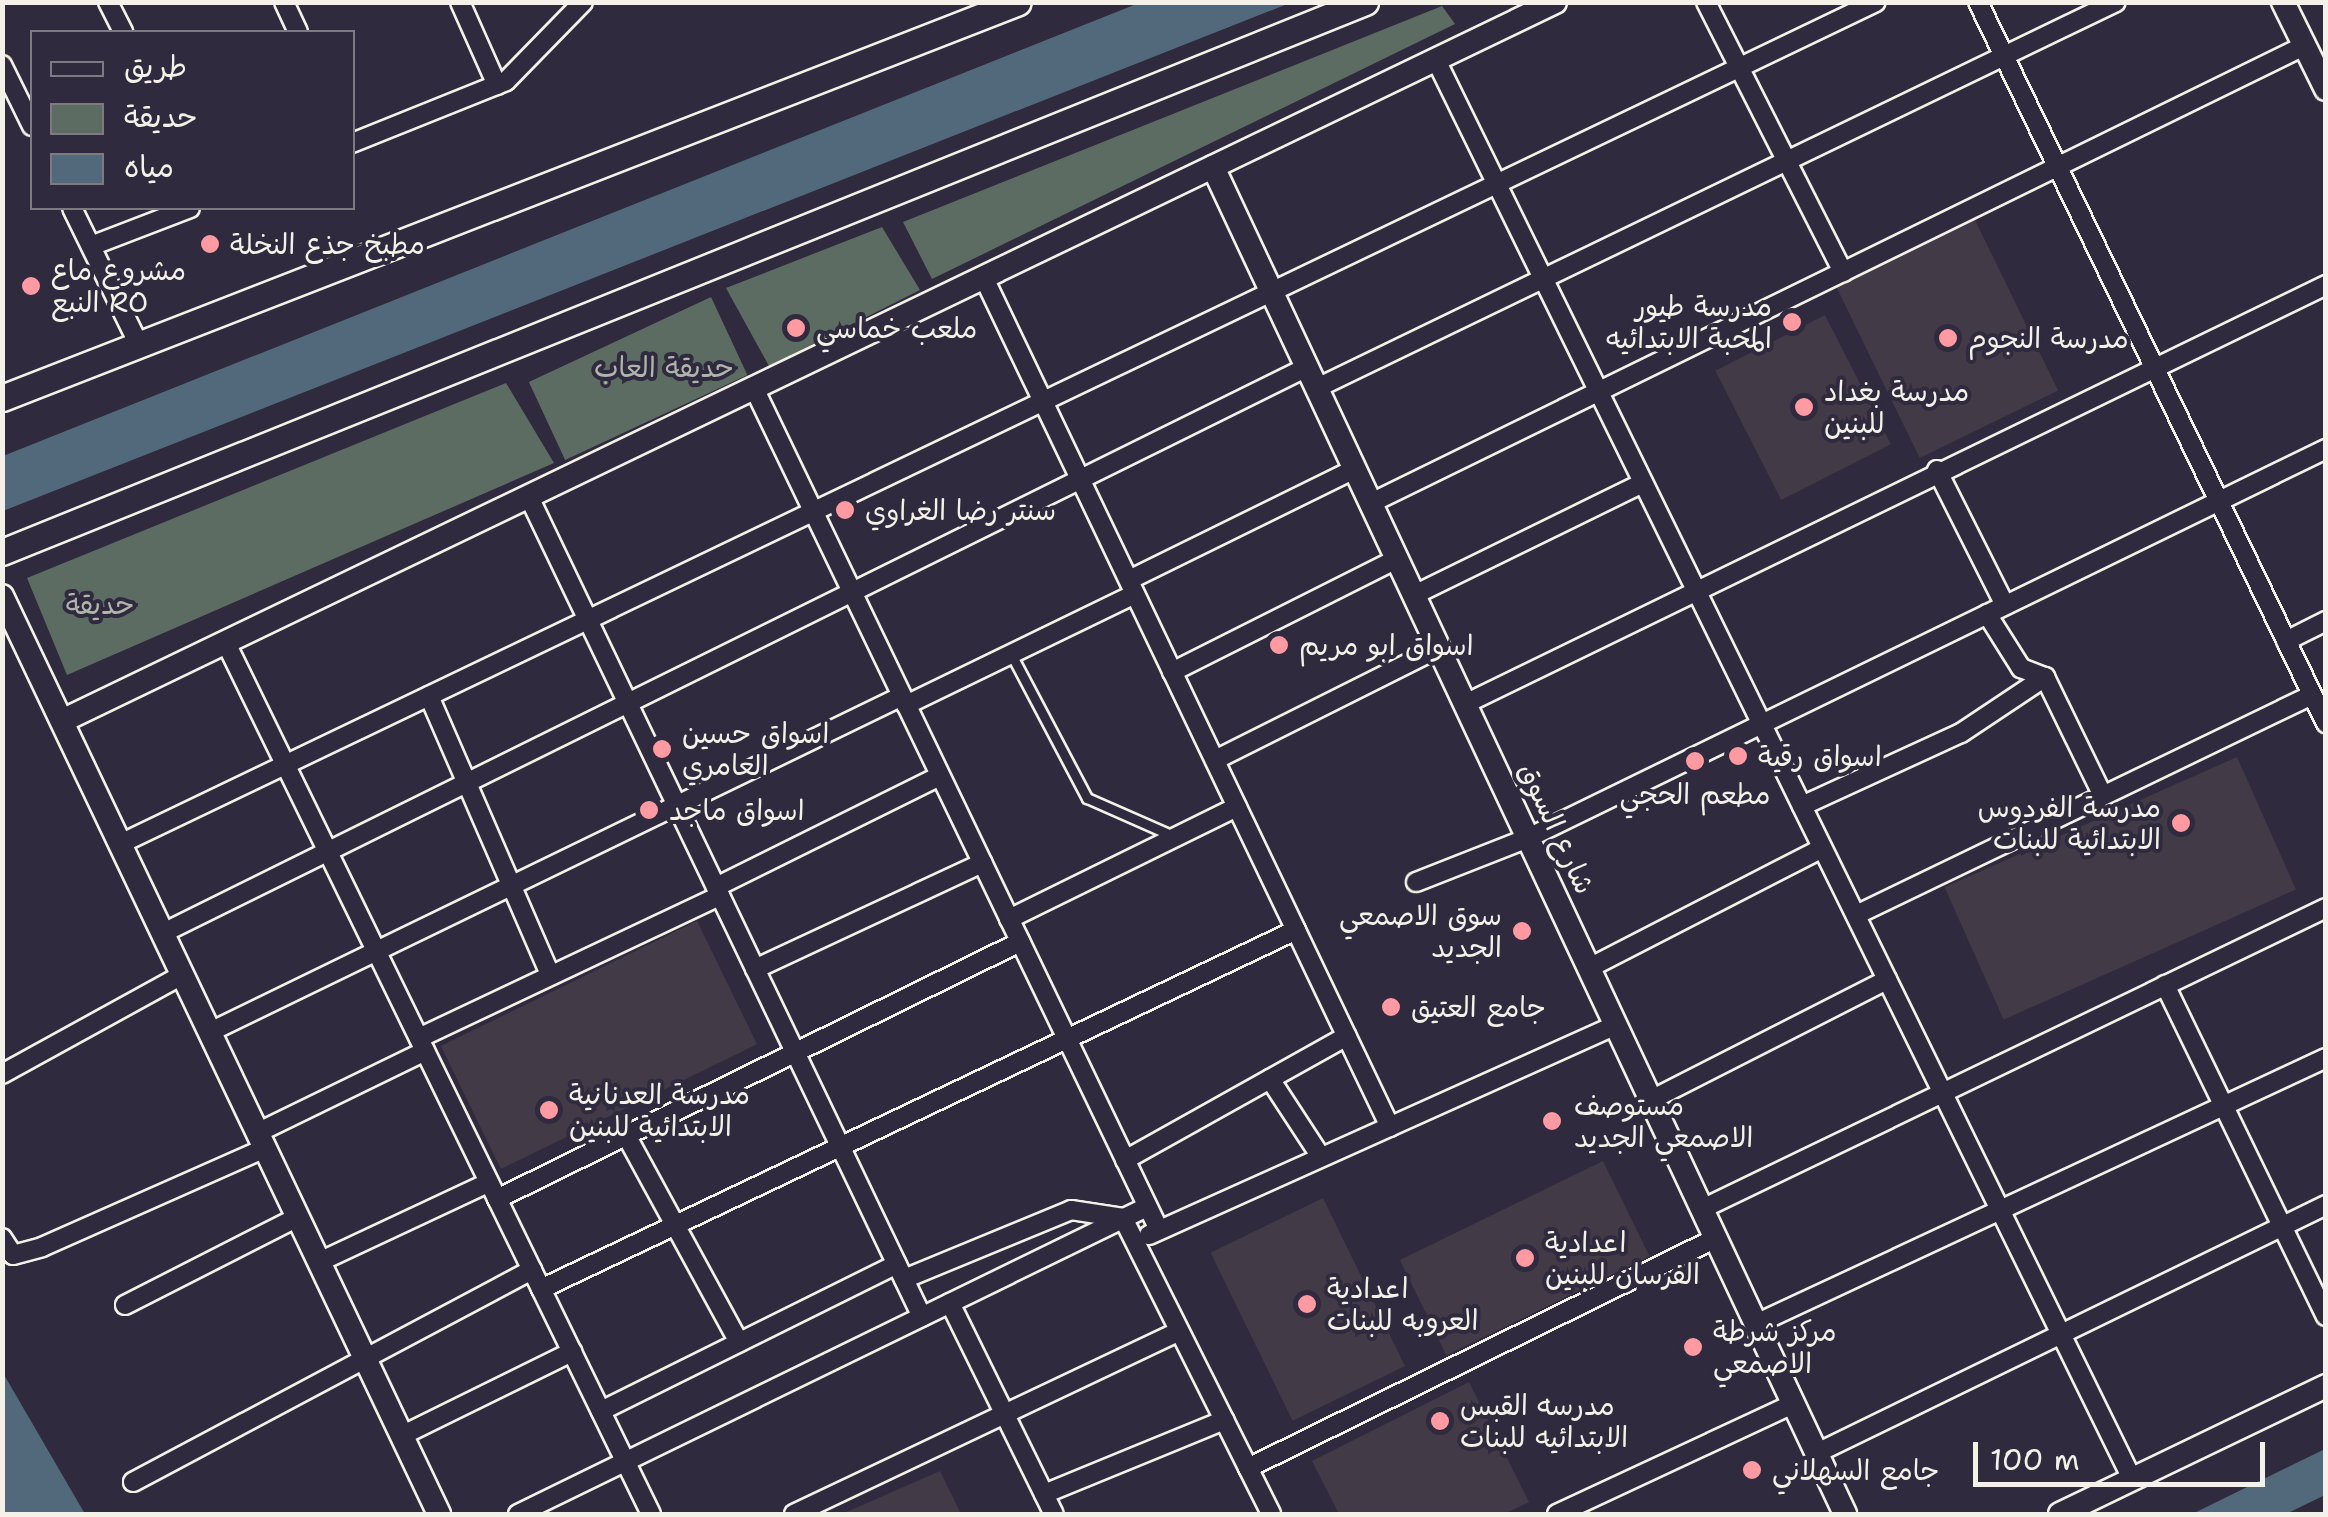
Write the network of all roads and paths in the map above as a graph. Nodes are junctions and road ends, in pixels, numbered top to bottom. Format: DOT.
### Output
graph roads {
  1 [pos="108,2"];
  2 [pos="284,2"];
  3 [pos="460,2"];
  4 [pos="583,2"];
  5 [pos="1018,2"];
  6 [pos="1365,2"];
  7 [pos="1555,2"];
  8 [pos="1706,2"];
  9 [pos="1876,2"];
  10 [pos="1978,2"];
  11 [pos="2116,2"];
  12 [pos="2284,2"];
  13 [pos="122,30"];
  14 [pos="297,30"];
  15 [pos="2304,46"];
  16 [pos="2004,57"];
  17 [pos="1436,60"];
  18 [pos="2,65"];
  19 [pos="1739,68"];
  20 [pos="497,85"];
  21 [pos="2326,90"];
  22 [pos="11,103"];
  23 [pos="30,124"];
  24 [pos="355,141"];
  25 [pos="1786,162"];
  26 [pos="1213,167"];
  27 [pos="2058,167"];
  28 [pos="1497,184"];
  29 [pos="73,210"];
  30 [pos="185,210"];
  31 [pos="91,246"];
  32 [pos="1843,272"];
  33 [pos="984,278"];
  34 [pos="1543,279"];
  35 [pos="2326,286"];
  36 [pos="1272,292"];
  37 [pos="140,346"];
  38 [pos="2150,366"];
  39 [pos="1312,378"];
  40 [pos="754,388"];
  41 [pos="1598,392"];
  42 [pos="2,398"];
  43 [pos="1043,402"];
  44 [pos="2326,449"];
  45 [pos="1355,469"];
  46 [pos="1937,470"];
  47 [pos="1080,479"];
  48 [pos="1644,483"];
  49 [pos="529,497"];
  50 [pos="2219,501"];
  51 [pos="1371,503"];
  52 [pos="813,512"];
  53 [pos="2,552"];
  54 [pos="1397,559"];
  55 [pos="1132,587"];
  56 [pos="1695,588"];
  57 [pos="852,592"];
  58 [pos="1414,594"];
  59 [pos="2,596"];
  60 [pos="1996,610"];
  61 [pos="588,620"];
  62 [pos="2326,621"];
  63 [pos="2286,641"];
  64 [pos="226,642"];
  65 [pos="1439,648"];
  66 [pos="1010,654"];
  67 [pos="1172,672"];
  68 [pos="2045,677"];
  69 [pos="2312,695"];
  70 [pos="429,696"];
  71 [pos="904,700"];
  72 [pos="628,703"];
  73 [pos="1466,704"];
  74 [pos="62,722"];
  75 [pos="2326,723"];
  76 [pos="1762,724"];
  77 [pos="1214,760"];
  78 [pos="286,765"];
  79 [pos="940,776"];
  80 [pos="466,783"];
  81 [pos="2102,796"];
  82 [pos="676,804"];
  83 [pos="1237,806"];
  84 [pos="1802,806"];
  85 [pos="1175,837"];
  86 [pos="1528,838"];
  87 [pos="120,844"];
  88 [pos="1822,848"];
  89 [pos="328,852"];
  90 [pos="982,863"];
  91 [pos="1416,882"];
  92 [pos="512,887"];
  93 [pos="718,892"];
  94 [pos="2326,908"];
  95 [pos="1856,915"];
  96 [pos="1010,920"];
  97 [pos="1296,930"];
  98 [pos="162,934"];
  99 [pos="1020,942"];
  100 [pos="376,950"];
  101 [pos="1590,968"];
  102 [pos="755,969"];
  103 [pos="550,974"];
  104 [pos="182,975"];
  105 [pos="1887,980"];
  106 [pos="2165,985"];
  107 [pos="1616,1025"];
  108 [pos="210,1032"];
  109 [pos="1346,1036"];
  110 [pos="1067,1039"];
  111 [pos="422,1044"];
  112 [pos="795,1050"];
  113 [pos="2326,1058"];
  114 [pos="2,1074"];
  115 [pos="1270,1078"];
  116 [pos="1942,1092"];
  117 [pos="1651,1100"];
  118 [pos="2223,1106"];
  119 [pos="1390,1126"];
  120 [pos="626,1135"];
  121 [pos="261,1140"];
  122 [pos="841,1147"];
  123 [pos="1321,1158"];
  124 [pos="1124,1160"];
  125 [pos="493,1191"];
  126 [pos="2326,1205"];
  127 [pos="1147,1207"];
  128 [pos="1702,1209"];
  129 [pos="2000,1210"];
  130 [pos="298,1217"];
  131 [pos="1124,1218"];
  132 [pos="676,1225"];
  133 [pos="2282,1226"];
  134 [pos="1159,1230"];
  135 [pos="2,1238"];
  136 [pos="1716,1238"];
  137 [pos="1135,1241"];
  138 [pos="319,1262"];
  139 [pos="532,1270"];
  140 [pos="900,1272"];
  141 [pos="541,1289"];
  142 [pos="950,1303"];
  143 [pos="125,1305"];
  144 [pos="2326,1316"];
  145 [pos="922,1317"];
  146 [pos="1756,1324"];
  147 [pos="1180,1331"];
  148 [pos="2061,1334"];
  149 [pos="739,1342"];
  150 [pos="572,1352"];
  151 [pos="362,1354"];
  152 [pos="2326,1386"];
  153 [pos="1794,1404"];
  154 [pos="601,1411"];
  155 [pos="1004,1414"];
  156 [pos="1224,1420"];
  157 [pos="401,1436"];
  158 [pos="1816,1454"];
  159 [pos="626,1462"];
  160 [pos="1248,1468"];
  161 [pos="2132,1480"];
  162 [pos="133,1482"];
  163 [pos="1044,1494"];
  164 [pos="1600,1506"];
  165 [pos="439,1514"];
  166 [pos="518,1514"];
  167 [pos="651,1514"];
  168 [pos="794,1514"];
  169 [pos="1054,1514"];
  170 [pos="1271,1514"];
  171 [pos="1557,1514"];
  172 [pos="1845,1514"];
  173 [pos="2060,1514"];
  1 -- 13 [label="street"];
  2 -- 14 [label="street"];
  3 -- 20 [label="street"];
  4 -- 20 [label="street"];
  5 -- 37 [label="main road"];
  6 -- 53 [label="main road"];
  7 -- 17 [label="street"];
  8 -- 19 [label="street"];
  9 -- 19 [label="street"];
  10 -- 16 [label="street"];
  11 -- 16 [label="street"];
  12 -- 15 [label="street"];
  15 -- 21 [label="street"];
  15 -- 27 [label="street"];
  16 -- 25 [label="street"];
  16 -- 27 [label="street"];
  17 -- 26 [label="street"];
  17 -- 28 [label="street"];
  18 -- 22 [label="street"];
  19 -- 25 [label="street"];
  19 -- 28 [label="street"];
  20 -- 24 [label="street"];
  22 -- 23 [label="street"];
  25 -- 32 [label="street"];
  25 -- 34 [label="street"];
  26 -- 33 [label="street"];
  26 -- 36 [label="street, شارع السوق"];
  27 -- 32 [label="street"];
  27 -- 38 [label="street"];
  28 -- 34 [label="street"];
  28 -- 36 [label="street"];
  29 -- 31 [label="street"];
  30 -- 31 [label="street"];
  31 -- 37 [label="street"];
  32 -- 41 [label="street"];
  33 -- 40 [label="street"];
  33 -- 43 [label="street"];
  34 -- 39 [label="street"];
  34 -- 41 [label="street"];
  35 -- 38 [label="street"];
  36 -- 39 [label="street, شارع السوق"];
  36 -- 43 [label="street"];
  37 -- 42 [label="main road"];
  38 -- 46 [label="street"];
  38 -- 50 [label="street"];
  39 -- 45 [label="street, شارع السوق"];
  39 -- 47 [label="street"];
  40 -- 49 [label="street"];
  40 -- 52 [label="street"];
  41 -- 48 [label="street"];
  41 -- 51 [label="street"];
  43 -- 47 [label="street"];
  43 -- 52 [label="street"];
  44 -- 50 [label="street"];
  45 -- 51 [label="street, شارع السوق"];
  45 -- 55 [label="street"];
  46 -- 56 [label="street"];
  46 -- 60 [label="street"];
  47 -- 55 [label="street"];
  47 -- 57 [label="street"];
  48 -- 56 [label="street"];
  48 -- 58 [label="street"];
  49 -- 61 [label="street"];
  49 -- 64 [label="street"];
  50 -- 60 [label="street"];
  50 -- 63 [label="street"];
  51 -- 54 [label="street, شارع السوق"];
  52 -- 57 [label="street"];
  52 -- 61 [label="street"];
  54 -- 58 [label="street, شارع السوق"];
  54 -- 67 [label="street"];
  55 -- 66 [label="street"];
  55 -- 67 [label="street"];
  56 -- 73 [label="street"];
  56 -- 76 [label="street"];
  57 -- 71 [label="street"];
  57 -- 72 [label="street"];
  58 -- 65 [label="street, شارع السوق"];
  59 -- 74 [label="street"];
  60 -- 68 [label="street"];
  60 -- 76 [label="street"];
  61 -- 70 [label="street"];
  61 -- 72 [label="street"];
  62 -- 63 [label="street"];
  63 -- 69 [label="street"];
  64 -- 74 [label="street"];
  64 -- 78 [label="street"];
  65 -- 73 [label="street, شارع السوق"];
  65 -- 77 [label="street"];
  66 -- 71 [label="street"];
  66 -- 85 [label="lane"];
  67 -- 77 [label="street"];
  68 -- 81 [label="street"];
  68 -- 84 [label="street"];
  69 -- 75 [label="street"];
  69 -- 81 [label="street"];
  70 -- 78 [label="street"];
  70 -- 80 [label="street"];
  71 -- 79 [label="street"];
  71 -- 82 [label="street"];
  72 -- 80 [label="street"];
  72 -- 82 [label="street"];
  73 -- 86 [label="street, شارع السوق"];
  74 -- 87 [label="street"];
  76 -- 84 [label="street"];
  76 -- 86 [label="street"];
  77 -- 83 [label="street"];
  78 -- 87 [label="street"];
  78 -- 89 [label="street"];
  79 -- 90 [label="street"];
  79 -- 93 [label="street"];
  80 -- 89 [label="street"];
  80 -- 92 [label="street"];
  81 -- 95 [label="street"];
  82 -- 92 [label="street"];
  82 -- 93 [label="street"];
  83 -- 85 [label="street"];
  83 -- 97 [label="street"];
  84 -- 88 [label="street"];
  85 -- 96 [label="street"];
  86 -- 91 [label="street"];
  86 -- 101 [label="street, شارع السوق"];
  87 -- 98 [label="street"];
  88 -- 95 [label="street"];
  88 -- 101 [label="street"];
  89 -- 98 [label="street"];
  89 -- 100 [label="street"];
  90 -- 96 [label="street"];
  90 -- 102 [label="street"];
  92 -- 100 [label="street"];
  92 -- 103 [label="street"];
  93 -- 102 [label="street"];
  93 -- 103 [label="street"];
  94 -- 106 [label="street"];
  95 -- 105 [label="street"];
  96 -- 99 [label="street"];
  97 -- 109 [label="street"];
  97 -- 110 [label="street"];
  98 -- 104 [label="street"];
  99 -- 110 [label="street"];
  99 -- 112 [label="street"];
  100 -- 108 [label="street"];
  100 -- 111 [label="street"];
  101 -- 107 [label="street, شارع السوق"];
  102 -- 112 [label="street"];
  103 -- 111 [label="street"];
  104 -- 108 [label="street"];
  104 -- 114 [label="street"];
  105 -- 116 [label="street"];
  105 -- 117 [label="street"];
  106 -- 116 [label="street"];
  106 -- 118 [label="street"];
  107 -- 117 [label="street, شارع السوق"];
  107 -- 119 [label="street"];
  108 -- 121 [label="street"];
  109 -- 115 [label="street"];
  109 -- 119 [label="street"];
  110 -- 122 [label="street"];
  110 -- 124 [label="street"];
  111 -- 121 [label="street"];
  111 -- 125 [label="street"];
  112 -- 120 [label="street"];
  112 -- 122 [label="street"];
  113 -- 118 [label="street"];
  115 -- 123 [label="street"];
  115 -- 124 [label="street"];
  116 -- 128 [label="street"];
  116 -- 129 [label="street"];
  117 -- 128 [label="street, شارع السوق"];
  118 -- 129 [label="street"];
  118 -- 133 [label="street"];
  119 -- 123 [label="street"];
  120 -- 125 [label="street"];
  120 -- 132 [label="street"];
  121 -- 130 [label="street"];
  121 -- 135 [label="street"];
  122 -- 132 [label="street"];
  122 -- 140 [label="street"];
  123 -- 134 [label="street"];
  124 -- 127 [label="street"];
  125 -- 138 [label="street"];
  125 -- 139 [label="street"];
  126 -- 133 [label="street"];
  127 -- 131 [label="street"];
  127 -- 134 [label="street"];
  128 -- 136 [label="street, شارع السوق"];
  129 -- 146 [label="street"];
  129 -- 148 [label="street"];
  130 -- 138 [label="street"];
  130 -- 143 [label="street"];
  131 -- 137 [label="street"];
  131 -- 140 [label="street"];
  131 -- 142 [label="street"];
  132 -- 141 [label="street"];
  132 -- 149 [label="street"];
  133 -- 144 [label="street"];
  133 -- 148 [label="street"];
  134 -- 137 [label="street"];
  136 -- 146 [label="street, شارع السوق"];
  136 -- 160 [label="street"];
  137 -- 147 [label="street"];
  138 -- 151 [label="street"];
  139 -- 141 [label="street"];
  139 -- 151 [label="street"];
  140 -- 145 [label="street"];
  140 -- 149 [label="street"];
  141 -- 150 [label="street"];
  142 -- 145 [label="street"];
  142 -- 155 [label="street"];
  145 -- 159 [label="street"];
  146 -- 153 [label="street, شارع السوق"];
  147 -- 155 [label="street"];
  147 -- 156 [label="street"];
  148 -- 158 [label="street"];
  148 -- 161 [label="street"];
  149 -- 154 [label="street"];
  150 -- 154 [label="street"];
  150 -- 157 [label="street"];
  151 -- 157 [label="street"];
  151 -- 162 [label="street"];
  152 -- 161 [label="street"];
  153 -- 158 [label="street, شارع السوق"];
  153 -- 164 [label="street"];
  154 -- 159 [label="street"];
  155 -- 163 [label="street"];
  155 -- 168 [label="street"];
  156 -- 160 [label="street"];
  156 -- 163 [label="street"];
  157 -- 165 [label="street"];
  158 -- 172 [label="street, شارع السوق"];
  159 -- 166 [label="street"];
  159 -- 167 [label="street"];
  160 -- 170 [label="street"];
  161 -- 173 [label="street"];
  163 -- 169 [label="street"];
  164 -- 171 [label="street"];
}
